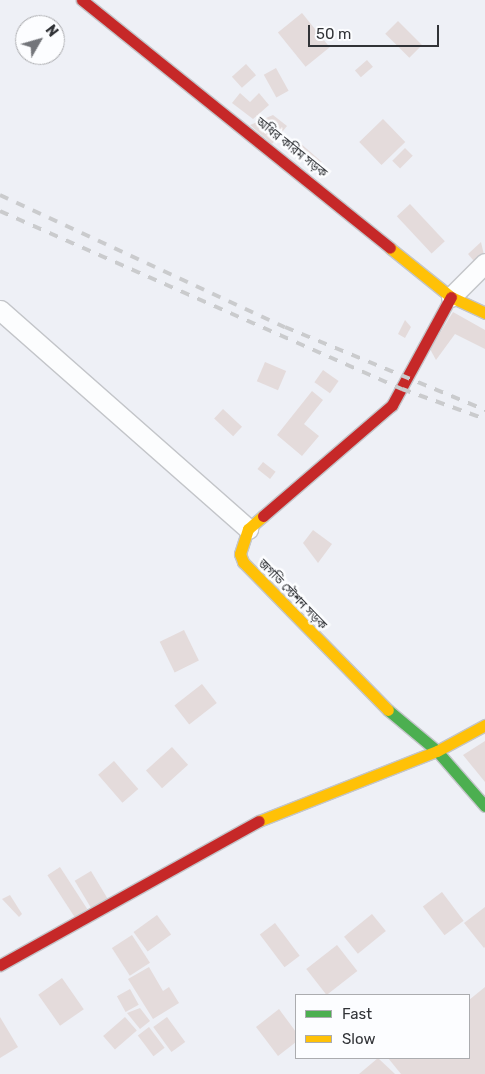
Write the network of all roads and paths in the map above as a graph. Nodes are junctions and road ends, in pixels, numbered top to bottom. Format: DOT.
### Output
graph roads {
  1 [pos="82,0"];
  2 [pos="485,263"];
  3 [pos="451,297"];
  4 [pos="0,310"];
  5 [pos="485,313"];
  6 [pos="248,529"];
  7 [pos="485,724"];
  8 [pos="437,752"];
  9 [pos="485,806"];
  10 [pos="0,965"];
  1 -- 3 [label="street, অধির করিম সড়ক"];
  2 -- 3 [label="street"];
  3 -- 5 [label="street, অধির করিম সড়ক"];
  3 -- 6 [label="street"];
  4 -- 6 [label="street"];
  6 -- 8 [label="street, জগতি স্টেশন সড়ক"];
  7 -- 8 [label="street"];
  8 -- 9 [label="street, জগতি স্টেশন সড়ক"];
  8 -- 10 [label="street"];
}
